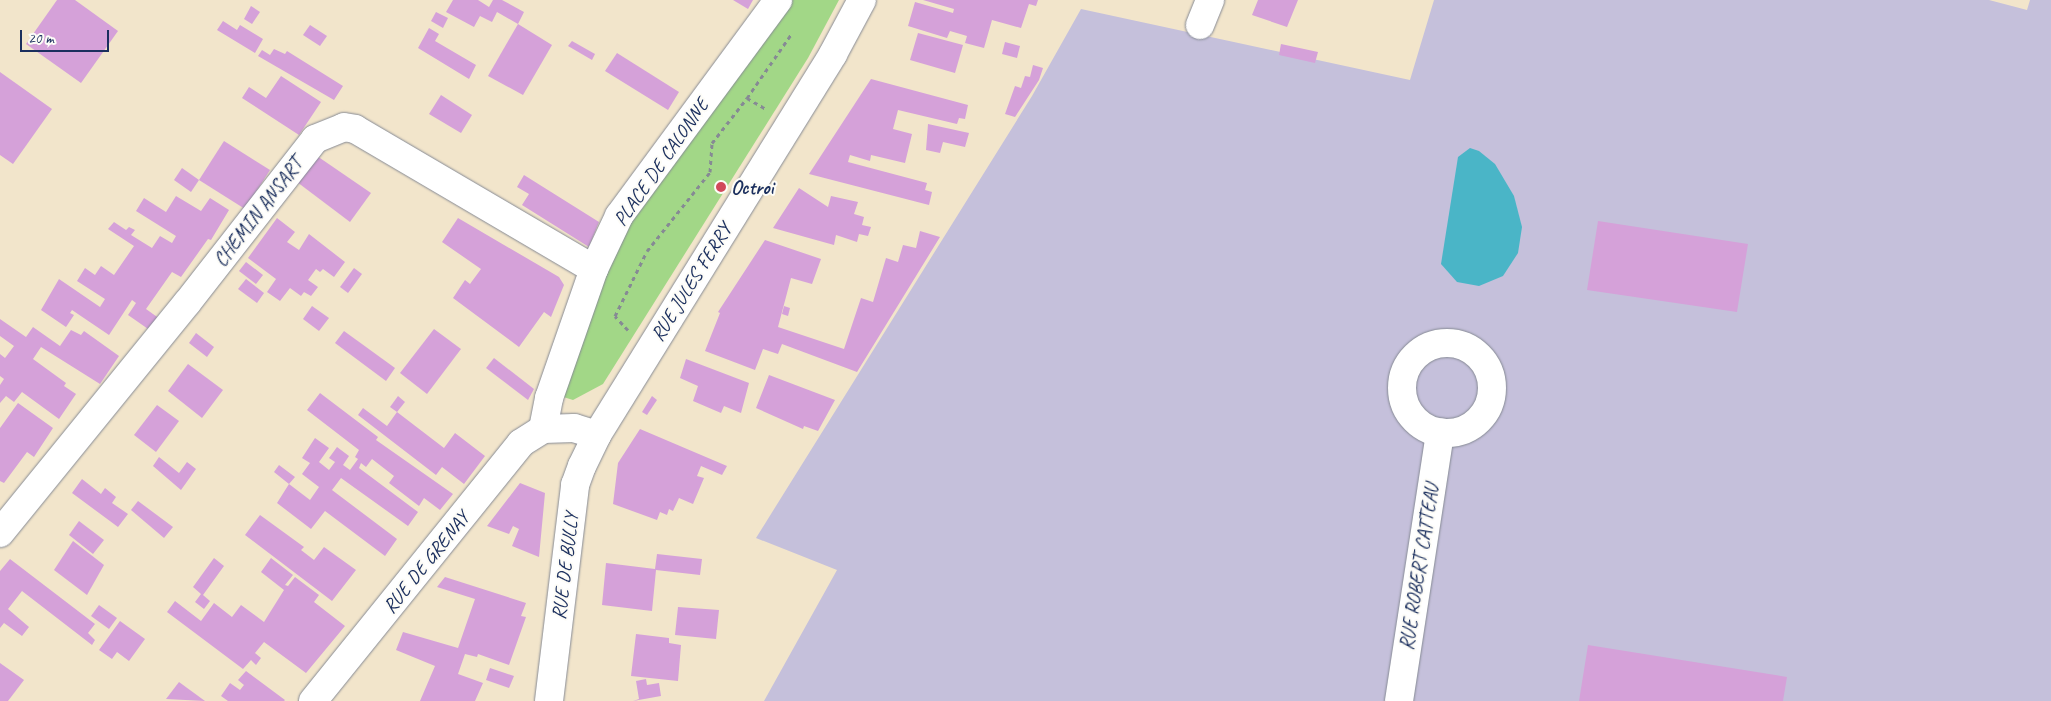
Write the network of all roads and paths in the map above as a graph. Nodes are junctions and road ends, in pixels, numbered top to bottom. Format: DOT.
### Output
graph roads {
  1 [pos="778,0"];
  2 [pos="862,0"];
  3 [pos="1210,0"];
  4 [pos="1200,26"];
  5 [pos="790,123"];
  6 [pos="594,269"];
  7 [pos="652,346"];
  8 [pos="543,429"];
  9 [pos="1440,432"];
  10 [pos="597,435"];
  11 [pos="0,533"];
  12 [pos="313,701"];
  13 [pos="549,701"];
  14 [pos="1399,701"];
  1 -- 6 [label="street, PLACE DE CALONNE"];
  2 -- 5 [label="street, RUE JULES FERRY"];
  3 -- 4 [label="street"];
  5 -- 7 [label="street, RUE JULES FERRY"];
  5 -- 7 [label="path"];
  6 -- 8 [label="street, PLACE DE CALONNE"];
  6 -- 11 [label="street, CHEMIN ANSART"];
  7 -- 10 [label="street, RUE JULES FERRY"];
  8 -- 10 [label="street"];
  8 -- 12 [label="street, RUE DE GRENAY"];
  9 -- 14 [label="street, RUE ROBERT CATTEAU"];
  10 -- 13 [label="street, RUE DE BULLY"];
}
